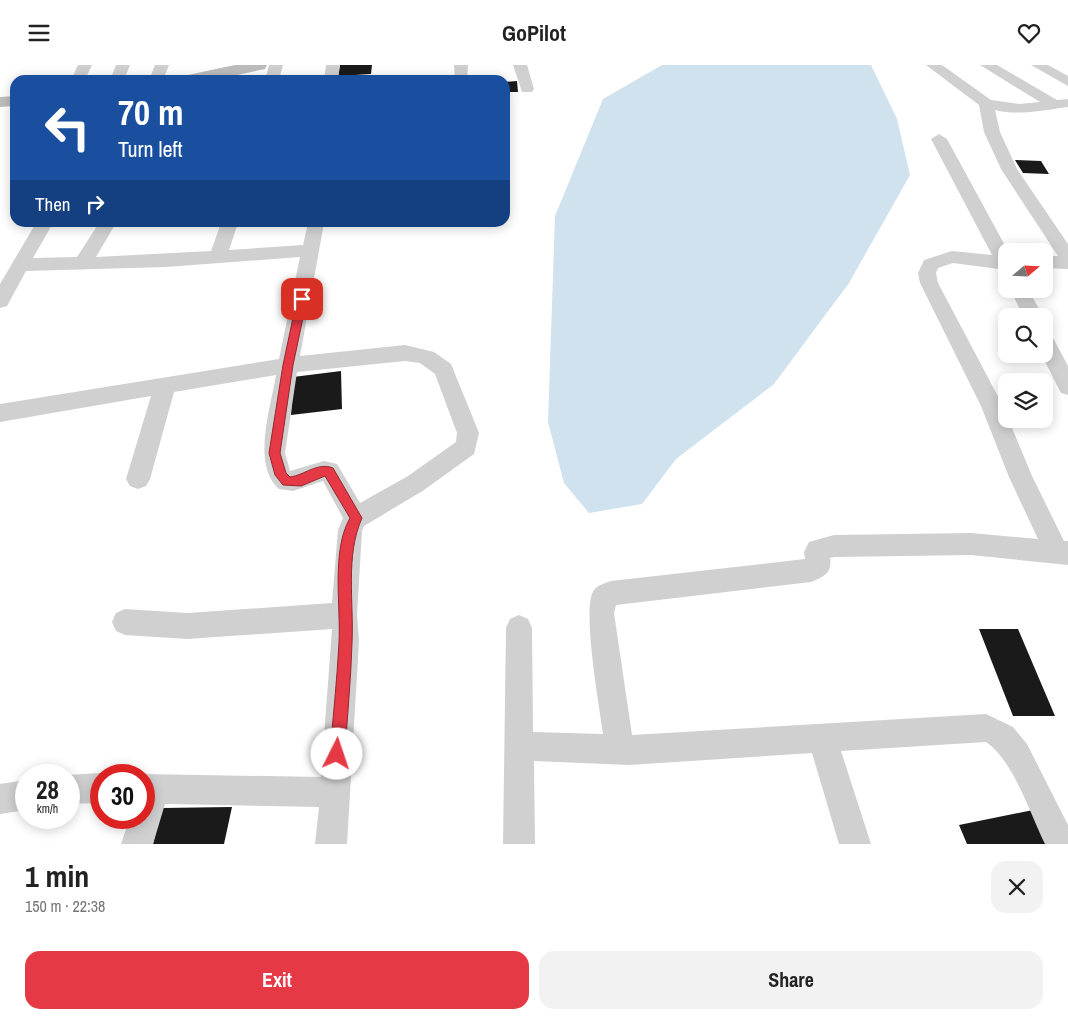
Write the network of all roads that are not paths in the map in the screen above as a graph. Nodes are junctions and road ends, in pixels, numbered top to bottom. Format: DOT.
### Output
graph roads {
  1 [pos="258,65"];
  2 [pos="520,65"];
  3 [pos="933,65"];
  4 [pos="987,65"];
  5 [pos="1038,65"];
  6 [pos="212,75"];
  7 [pos="1068,82"];
  8 [pos="527,89"];
  9 [pos="986,103"];
  10 [pos="1062,104"];
  11 [pos="939,139"];
  12 [pos="42,227"];
  13 [pos="105,227"];
  14 [pos="228,227"];
  15 [pos="315,227"];
  16 [pos="998,248"];
  17 [pos="311,249"];
  18 [pos="218,257"];
  19 [pos="1068,258"];
  20 [pos="998,262"];
  21 [pos="1053,262"];
  22 [pos="83,263"];
  23 [pos="1068,263"];
  24 [pos="20,265"];
  25 [pos="0,301"];
  26 [pos="1053,357"];
  27 [pos="288,365"];
  28 [pos="165,386"];
  29 [pos="1068,387"];
  30 [pos="0,413"];
  31 [pos="138,479"];
  32 [pos="356,518"];
  33 [pos="1062,552"];
  34 [pos="344,615"];
  35 [pos="125,622"];
  36 [pos="519,628"];
  37 [pos="822,739"];
  38 [pos="519,746"];
  39 [pos="620,750"];
  40 [pos="155,789"];
  41 [pos="334,792"];
  42 [pos="15,797"];
  43 [pos="0,799"];
  44 [pos="140,829"];
  45 [pos="137,844"];
  46 [pos="331,844"];
  47 [pos="519,844"];
  48 [pos="855,844"];
  49 [pos="1062,844"];
  1 -- 6 [label="main road"];
  2 -- 8 [label="street"];
  3 -- 9 [label="street"];
  4 -- 10 [label="street"];
  5 -- 7 [label="street"];
  9 -- 10 [label="street"];
  9 -- 19 [label="street"];
  11 -- 16 [label="street"];
  12 -- 24 [label="street"];
  13 -- 22 [label="street"];
  14 -- 18 [label="street"];
  15 -- 17 [label="street"];
  17 -- 18 [label="street"];
  17 -- 27 [label="street"];
  18 -- 22 [label="street"];
  20 -- 33 [label="street"];
  21 -- 23 [label="street"];
  22 -- 24 [label="street"];
  24 -- 25 [label="street"];
  26 -- 29 [label="street"];
  27 -- 28 [label="street"];
  27 -- 32 [label="street"];
  27 -- 32 [label="street"];
  28 -- 30 [label="street"];
  28 -- 31 [label="street"];
  32 -- 34 [label="street"];
  33 -- 39 [label="street"];
  34 -- 35 [label="street"];
  34 -- 41 [label="street"];
  36 -- 38 [label="street"];
  37 -- 39 [label="street"];
  37 -- 48 [label="street"];
  37 -- 49 [label="street"];
  38 -- 39 [label="street"];
  38 -- 47 [label="street"];
  40 -- 41 [label="street"];
  41 -- 46 [label="street"];
  42 -- 43 [label="street"];
  44 -- 45 [label="street"];
}
